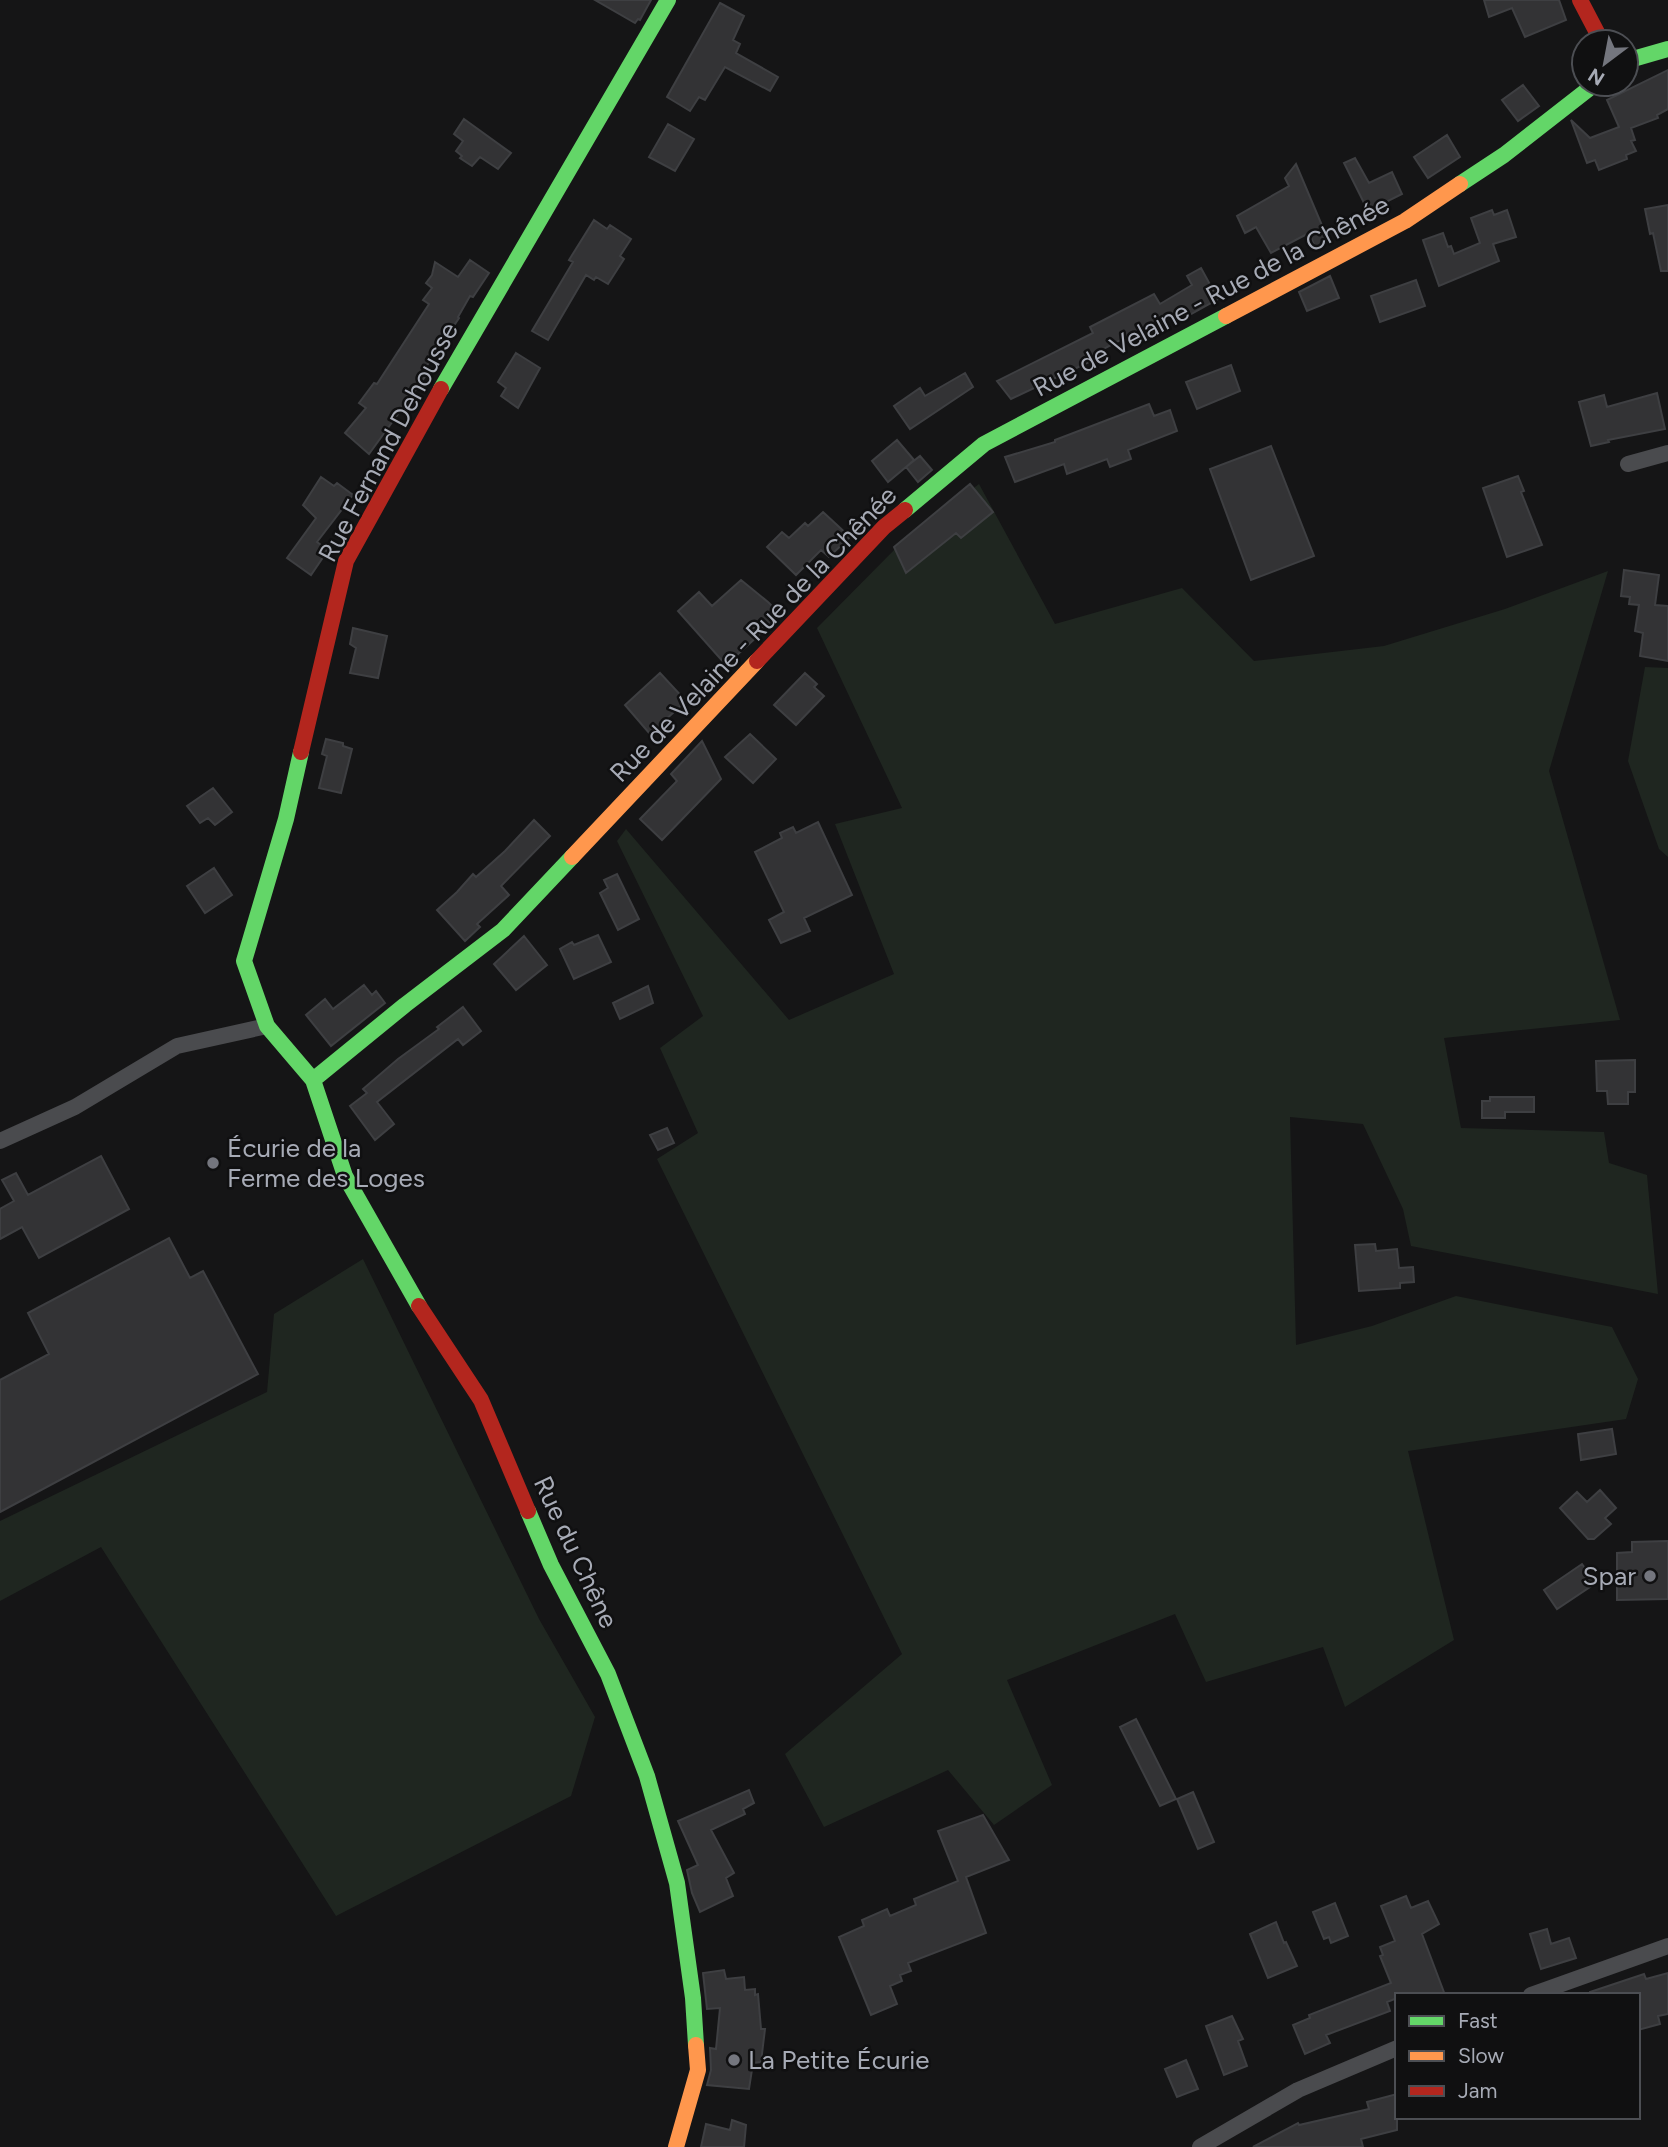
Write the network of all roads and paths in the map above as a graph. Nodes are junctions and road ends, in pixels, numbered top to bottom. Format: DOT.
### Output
graph roads {
  1 [pos="668,0"];
  2 [pos="1580,0"];
  3 [pos="1595,28"];
  4 [pos="1668,49"];
  5 [pos="1640,56"];
  6 [pos="1577,98"];
  7 [pos="1668,453"];
  8 [pos="1628,464"];
  9 [pos="267,1026"];
  10 [pos="313,1080"];
  11 [pos="0,1141"];
  12 [pos="1668,1946"];
  13 [pos="1537,1993"];
  14 [pos="1395,2049"];
  15 [pos="676,2147"];
  16 [pos="1200,2147"];
  1 -- 9 [label="street, Rue Fernand Dehousse"];
  2 -- 3 [label="street"];
  4 -- 5 [label="street"];
  6 -- 10 [label="street, Rue de Velaine - Rue de la Chênée"];
  7 -- 8 [label="street"];
  9 -- 10 [label="street, Rue du Chêne"];
  9 -- 11 [label="street"];
  10 -- 15 [label="street, Rue du Chêne"];
  12 -- 13 [label="street"];
  14 -- 16 [label="street"];
}
